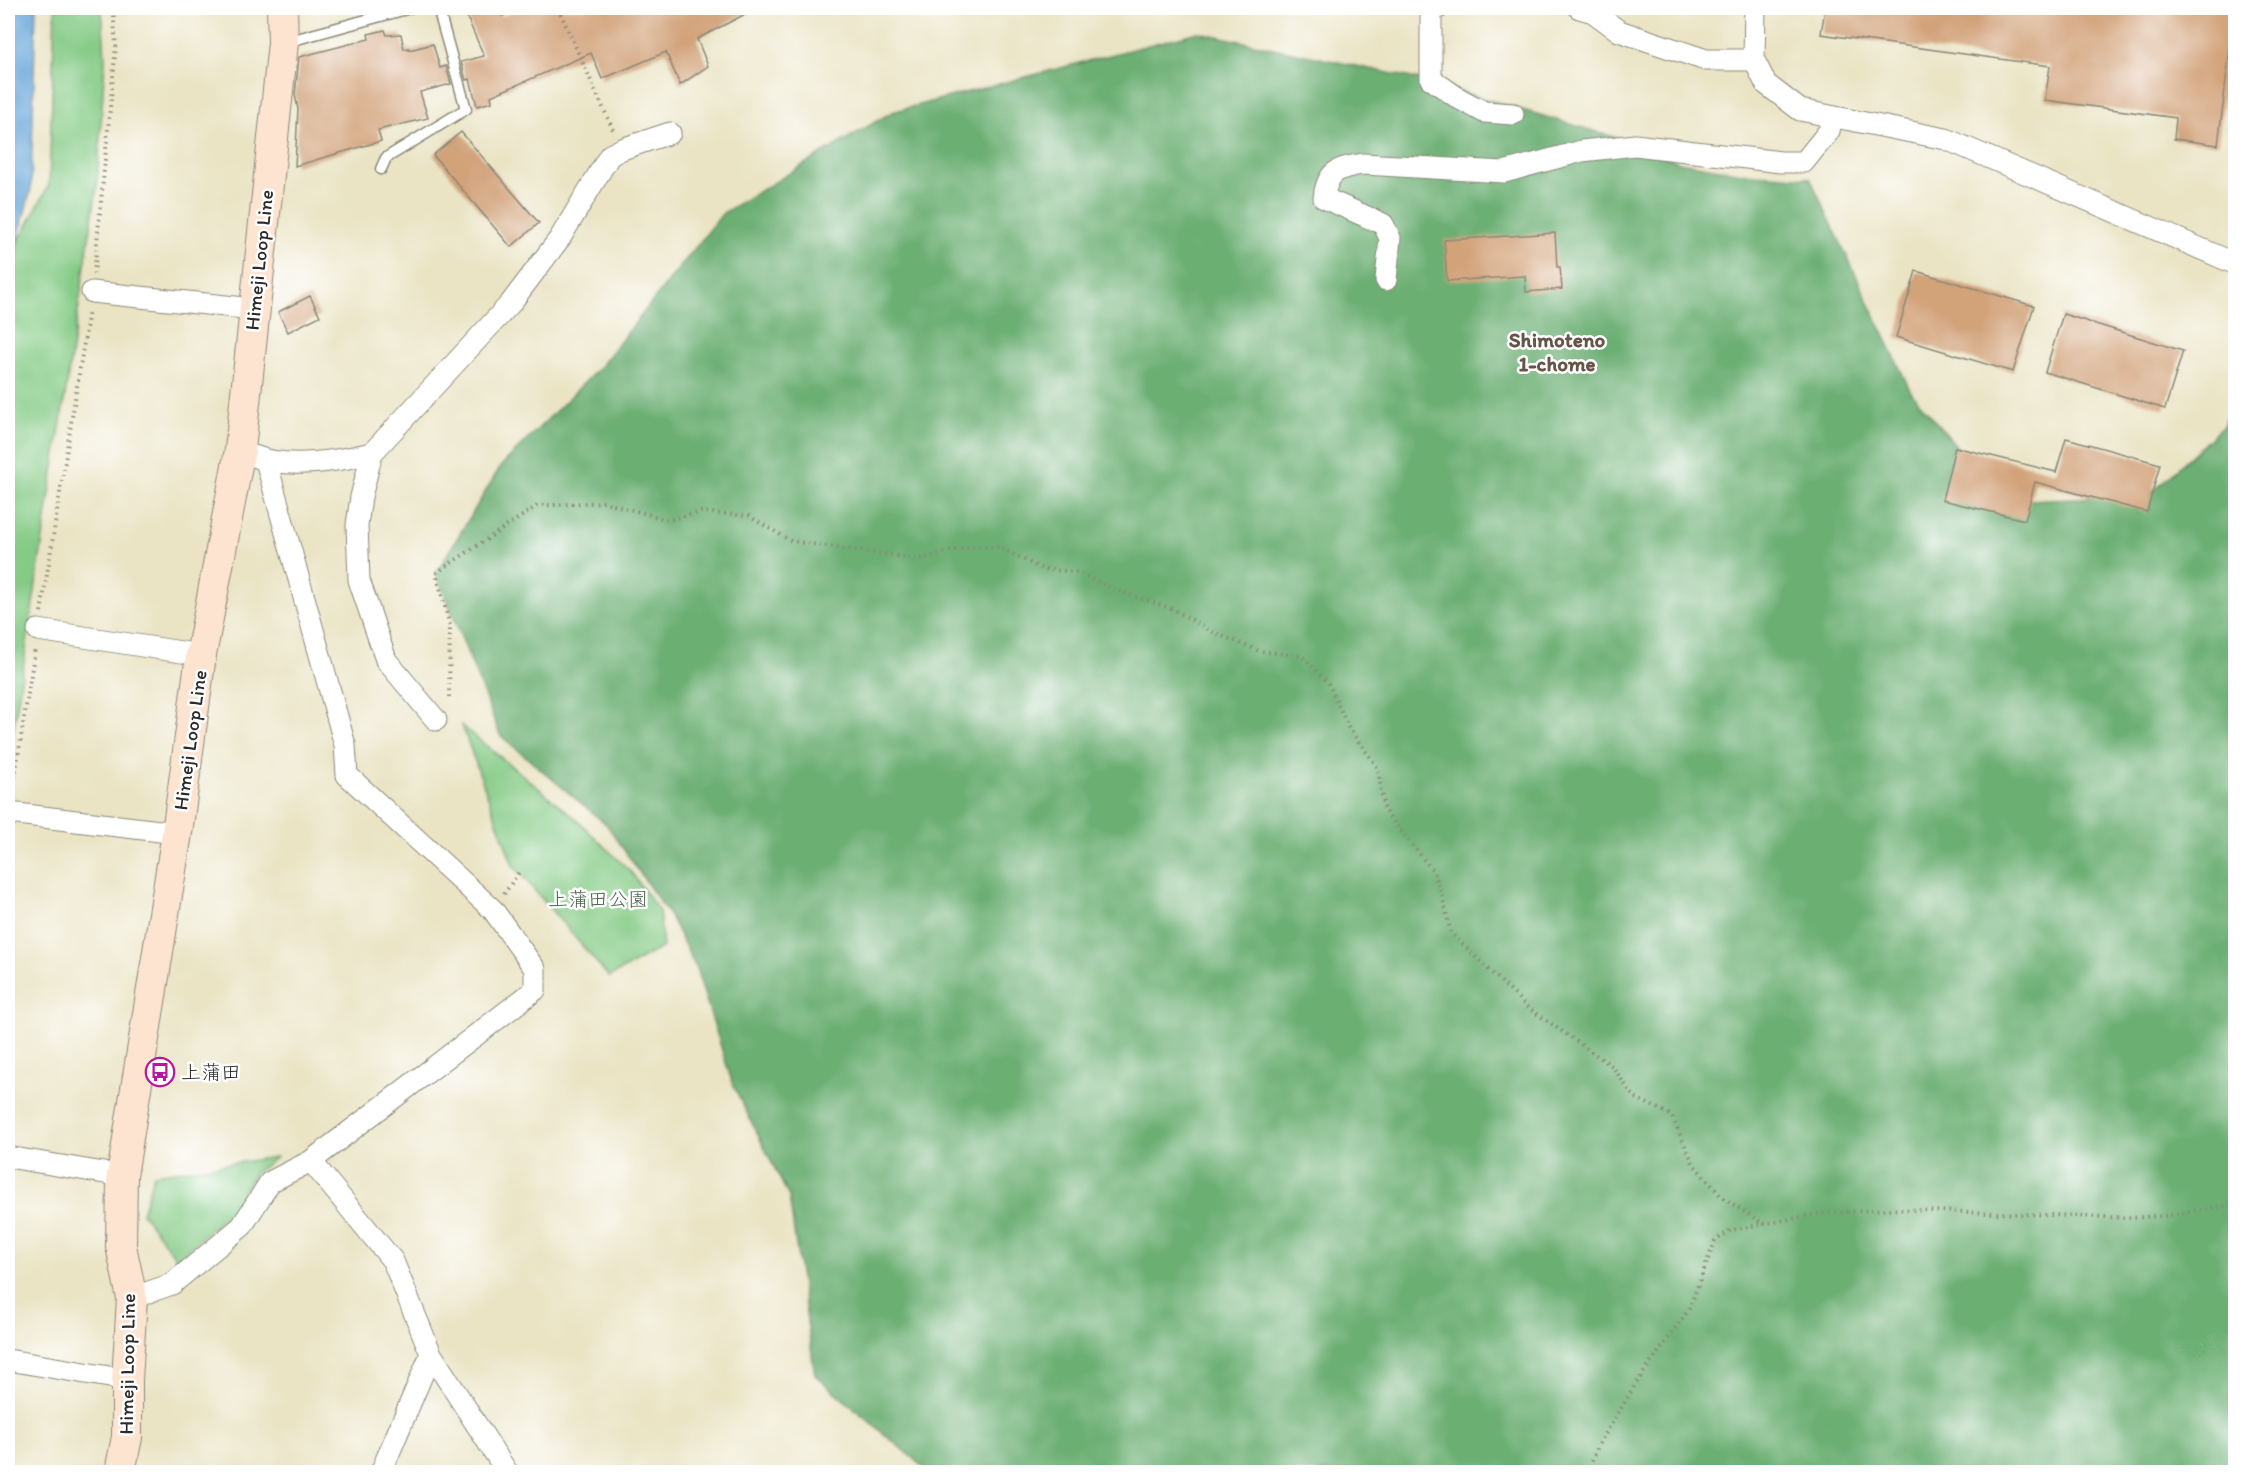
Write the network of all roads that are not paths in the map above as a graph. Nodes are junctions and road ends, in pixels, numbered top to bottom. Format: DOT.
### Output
graph roads {
  1 [pos="282,8"];
  2 [pos="410,8"];
  3 [pos="438,8"];
  4 [pos="1438,8"];
  5 [pos="1579,8"];
  6 [pos="1755,8"];
  7 [pos="282,43"];
  8 [pos="1754,60"];
  9 [pos="1513,114"];
  10 [pos="1832,118"];
  11 [pos="670,133"];
  12 [pos="381,169"];
  13 [pos="2235,264"];
  14 [pos="1386,280"];
  15 [pos="92,292"];
  16 [pos="254,309"];
  17 [pos="372,453"];
  18 [pos="253,456"];
  19 [pos="38,630"];
  20 [pos="201,655"];
  21 [pos="436,720"];
  22 [pos="9,813"];
  23 [pos="177,833"];
  24 [pos="8,1157"];
  25 [pos="311,1161"];
  26 [pos="122,1176"];
  27 [pos="132,1298"];
  28 [pos="431,1354"];
  29 [pos="8,1360"];
  30 [pos="127,1380"];
  31 [pos="120,1473"];
  32 [pos="381,1473"];
  33 [pos="507,1473"];
  1 -- 7 [label="main road, Himeji Loop Line"];
  2 -- 7 [label="lane"];
  3 -- 12 [label="lane"];
  4 -- 9 [label="street"];
  5 -- 8 [label="street"];
  6 -- 8 [label="street"];
  7 -- 16 [label="main road, Himeji Loop Line"];
  8 -- 10 [label="street"];
  10 -- 13 [label="street"];
  10 -- 14 [label="street"];
  11 -- 17 [label="street"];
  15 -- 16 [label="street"];
  16 -- 18 [label="main road, Himeji Loop Line"];
  17 -- 18 [label="street"];
  17 -- 21 [label="street"];
  18 -- 20 [label="main road, Himeji Loop Line"];
  18 -- 25 [label="street"];
  19 -- 20 [label="street"];
  20 -- 23 [label="main road, Himeji Loop Line"];
  22 -- 23 [label="street"];
  23 -- 26 [label="main road, Himeji Loop Line"];
  24 -- 26 [label="street"];
  25 -- 27 [label="street"];
  25 -- 28 [label="street"];
  26 -- 27 [label="main road, Himeji Loop Line"];
  27 -- 30 [label="main road, Himeji Loop Line"];
  28 -- 32 [label="street"];
  28 -- 33 [label="street"];
  29 -- 30 [label="street"];
  30 -- 31 [label="main road, Himeji Loop Line"];
}
